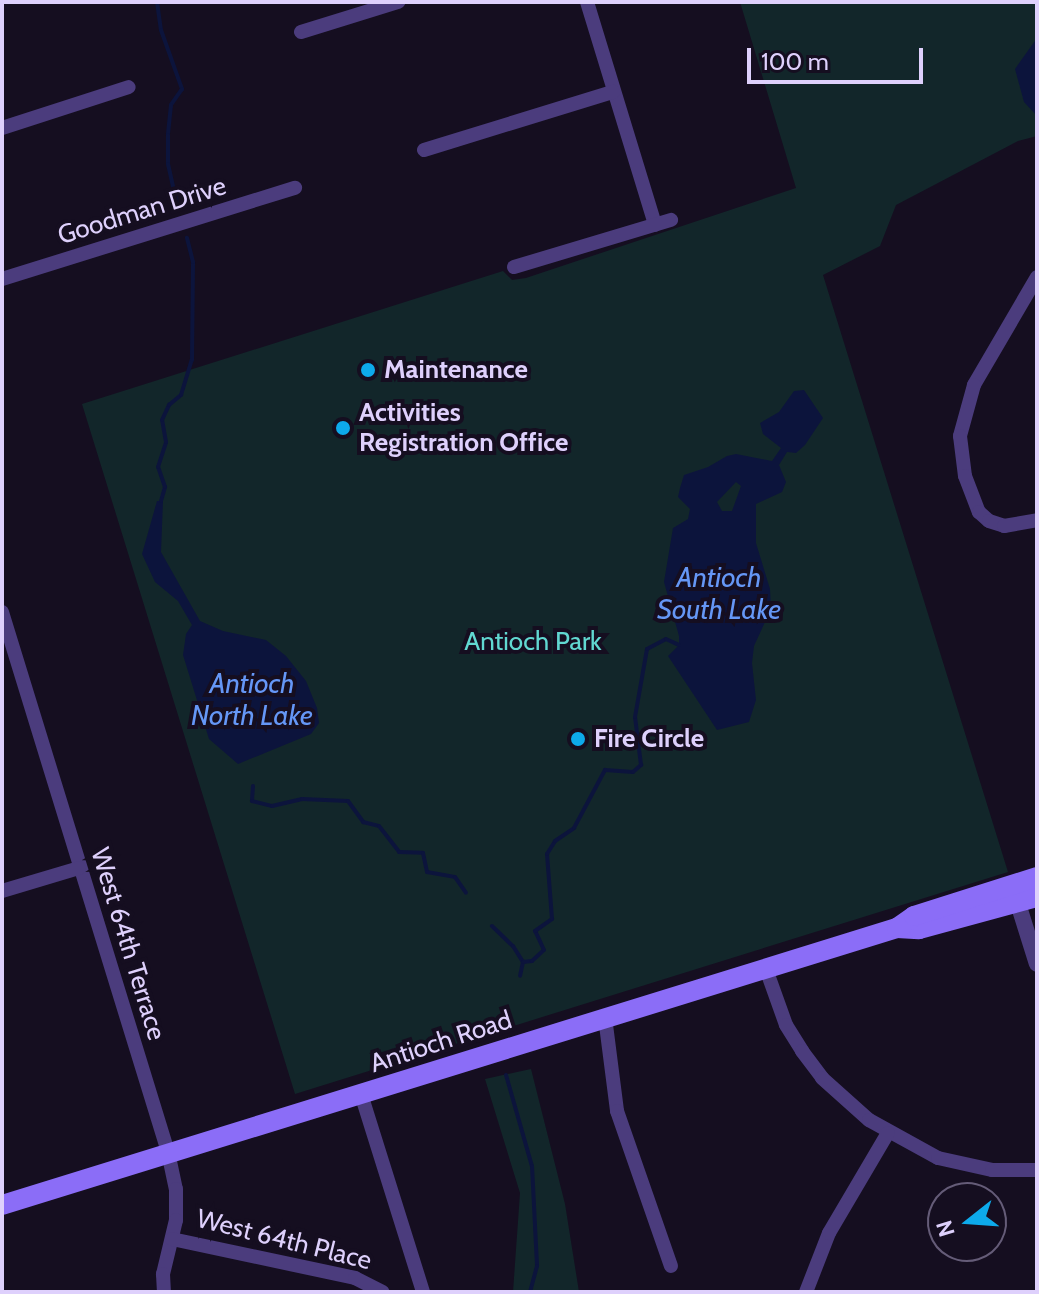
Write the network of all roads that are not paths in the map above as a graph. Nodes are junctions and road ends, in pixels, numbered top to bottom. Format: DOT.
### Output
graph roads {
  1 [pos="398,2"];
  2 [pos="587,2"];
  3 [pos="301,32"];
  4 [pos="129,87"];
  5 [pos="613,92"];
  6 [pos="2,128"];
  7 [pos="424,150"];
  8 [pos="295,188"];
  9 [pos="671,220"];
  10 [pos="655,225"];
  11 [pos="514,267"];
  12 [pos="1037,277"];
  13 [pos="2,279"];
  14 [pos="1037,520"];
  15 [pos="2,612"];
  16 [pos="79,868"];
  17 [pos="1037,877"];
  18 [pos="2,891"];
  19 [pos="1022,895"];
  20 [pos="1037,964"];
  21 [pos="766,969"];
  22 [pos="605,1017"];
  23 [pos="361,1094"];
  24 [pos="888,1133"];
  25 [pos="168,1152"];
  26 [pos="1037,1170"];
  27 [pos="2,1205"];
  28 [pos="172,1239"];
  29 [pos="671,1266"];
  30 [pos="164,1292"];
  31 [pos="383,1292"];
  32 [pos="423,1292"];
  33 [pos="806,1292"];
  1 -- 3 [label="street"];
  2 -- 5 [label="street"];
  4 -- 6 [label="street"];
  5 -- 7 [label="street"];
  5 -- 10 [label="street"];
  8 -- 13 [label="street, Goodman Drive"];
  9 -- 10 [label="street"];
  10 -- 11 [label="street"];
  12 -- 14 [label="street"];
  15 -- 16 [label="street, West 64th Terrace"];
  16 -- 18 [label="street"];
  16 -- 25 [label="street, West 64th Terrace"];
  17 -- 19 [label="main road, Antioch Road"];
  19 -- 20 [label="street"];
  19 -- 21 [label="main road, Antioch Road"];
  21 -- 22 [label="main road, Antioch Road"];
  21 -- 24 [label="street"];
  22 -- 23 [label="main road, Antioch Road"];
  22 -- 29 [label="street"];
  23 -- 25 [label="main road, Antioch Road"];
  23 -- 32 [label="street"];
  24 -- 26 [label="street"];
  24 -- 33 [label="street"];
  25 -- 27 [label="main road, Antioch Road"];
  25 -- 28 [label="street, West 64th Terrace"];
  28 -- 30 [label="street, West 64th Terrace"];
  28 -- 31 [label="street, West 64th Place"];
}
